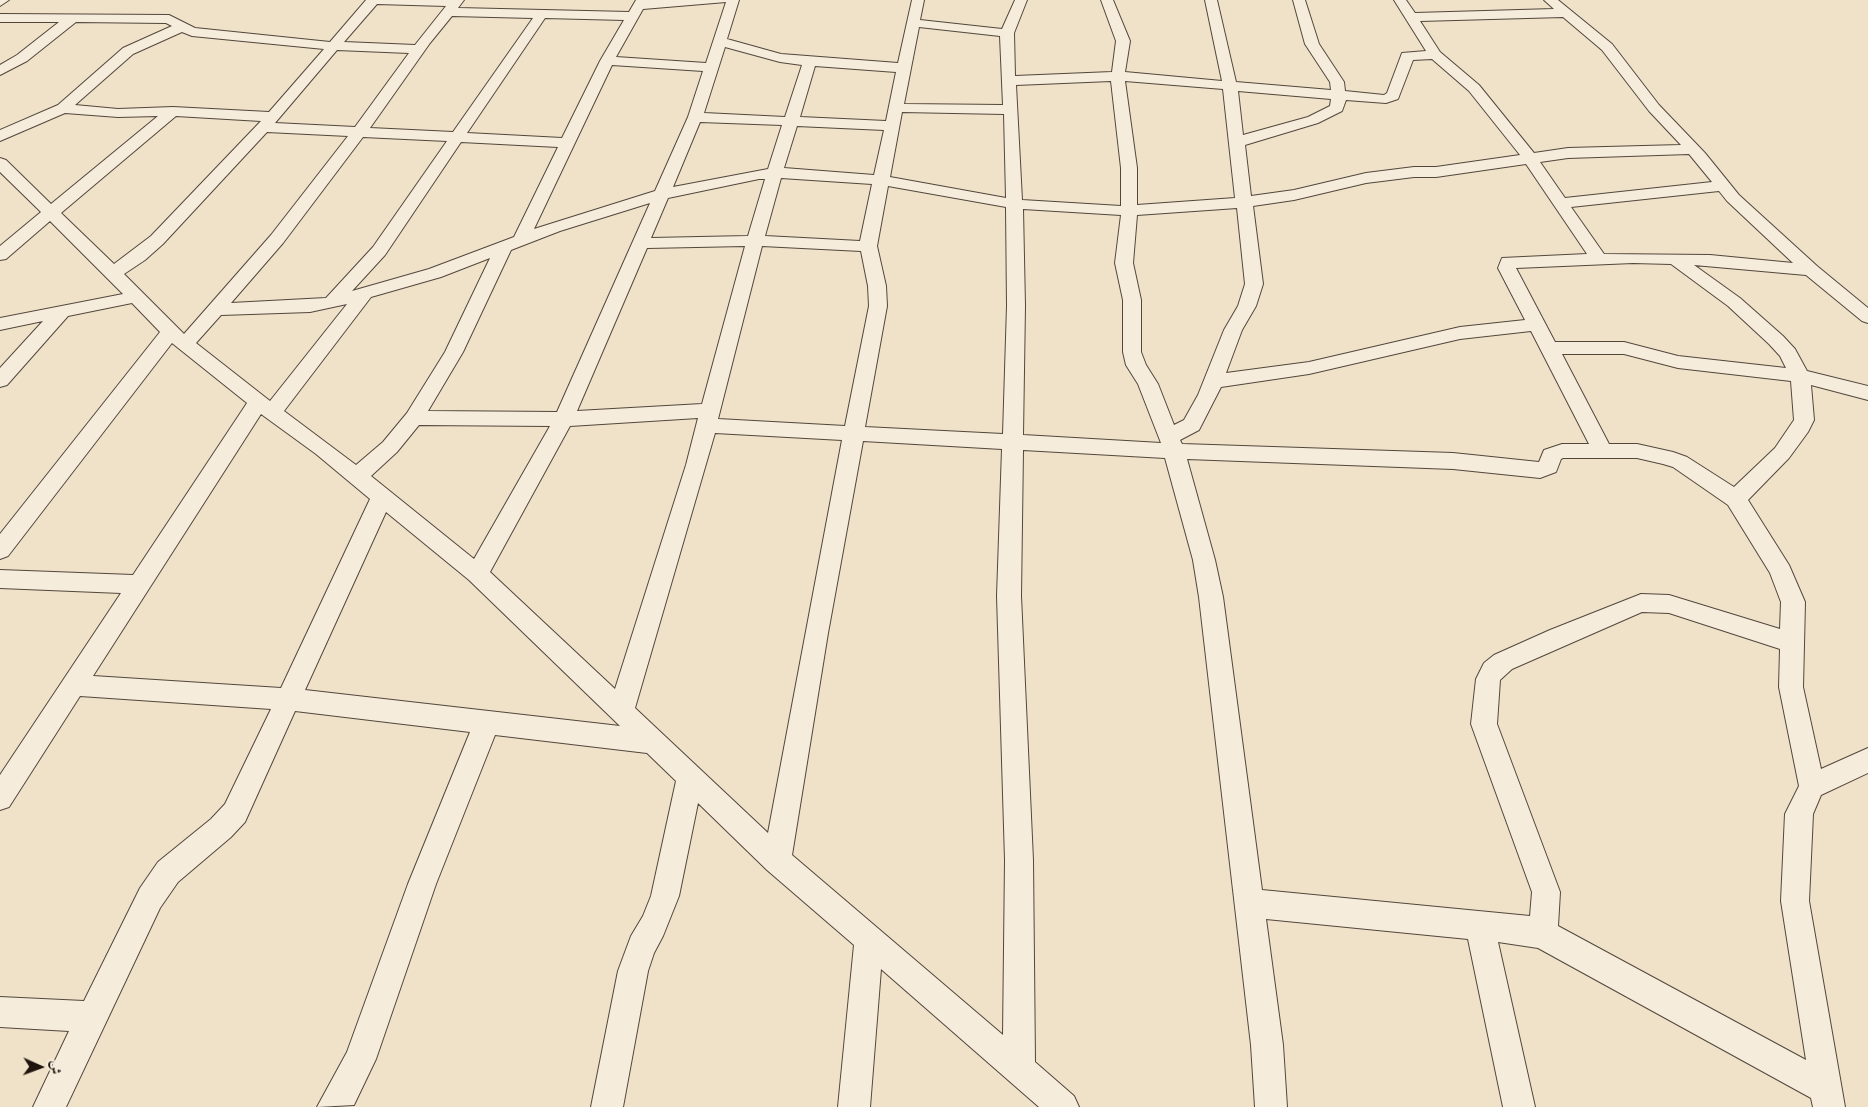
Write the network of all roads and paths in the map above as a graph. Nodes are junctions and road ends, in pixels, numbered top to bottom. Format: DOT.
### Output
graph roads {
  1 [pos="375,0"];
  2 [pos="720,0"];
  3 [pos="733,0"];
  4 [pos="918,0"];
  5 [pos="1020,0"];
  6 [pos="1107,0"];
  7 [pos="1211,0"];
  8 [pos="1300,0"];
  9 [pos="1400,0"];
  10 [pos="1464,0"];
  11 [pos="1550,0"];
  12 [pos="454,5"];
  13 [pos="639,7"];
  14 [pos="1565,13"];
  15 [pos="541,15"];
  16 [pos="1473,16"];
  17 [pos="1410,17"];
  18 [pos="0,18"];
  19 [pos="73,18"];
  20 [pos="914,23"];
  21 [pos="181,27"];
  22 [pos="1007,33"];
  23 [pos="719,41"];
  24 [pos="333,46"];
  25 [pos="419,49"];
  26 [pos="1435,55"];
  27 [pos="607,61"];
  28 [pos="810,62"];
  29 [pos="710,67"];
  30 [pos="904,68"];
  31 [pos="0,71"];
  32 [pos="1118,76"];
  33 [pos="1009,80"];
  34 [pos="1230,87"];
  35 [pos="1339,96"];
  36 [pos="63,108"];
  37 [pos="1011,110"];
  38 [pos="173,111"];
  39 [pos="894,117"];
  40 [pos="695,118"];
  41 [pos="791,120"];
  42 [pos="268,122"];
  43 [pos="360,131"];
  44 [pos="0,136"];
  45 [pos="456,137"];
  46 [pos="1237,142"];
  47 [pos="568,143"];
  48 [pos="1693,149"];
  49 [pos="1529,157"];
  50 [pos="0,163"];
  51 [pos="774,173"];
  52 [pos="881,180"];
  53 [pos="1722,186"];
  54 [pos="662,194"];
  55 [pos="1244,202"];
  56 [pos="1561,203"];
  57 [pos="1014,204"];
  58 [pos="1129,211"];
  59 [pos="52,213"];
  60 [pos="521,239"];
  61 [pos="755,241"];
  62 [pos="642,243"];
  63 [pos="868,246"];
  64 [pos="503,248"];
  65 [pos="0,255"];
  66 [pos="1599,259"];
  67 [pos="1674,259"];
  68 [pos="1811,270"];
  69 [pos="113,273"];
  70 [pos="365,292"];
  71 [pos="136,297"];
  72 [pos="331,303"];
  73 [pos="216,308"];
  74 [pos="63,311"];
  75 [pos="1868,317"];
  76 [pos="0,324"];
  77 [pos="1536,325"];
  78 [pos="177,338"];
  79 [pos="1548,348"];
  80 [pos="1800,376"];
  81 [pos="0,380"];
  82 [pos="1214,381"];
  83 [pos="1868,393"];
  84 [pos="265,408"];
  85 [pos="709,417"];
  86 [pos="414,418"];
  87 [pos="564,419"];
  88 [pos="853,432"];
  89 [pos="1013,442"];
  90 [pos="1171,444"];
  91 [pos="1602,451"];
  92 [pos="357,476"];
  93 [pos="382,497"];
  94 [pos="1736,499"];
  95 [pos="0,550"];
  96 [pos="477,574"];
  97 [pos="0,579"];
  98 [pos="138,584"];
  99 [pos="1792,643"];
  100 [pos="74,685"];
  101 [pos="288,698"];
  102 [pos="621,711"];
  103 [pos="487,722"];
  104 [pos="654,742"];
  105 [pos="1868,760"];
  106 [pos="690,777"];
  107 [pos="1812,786"];
  108 [pos="0,798"];
  109 [pos="777,860"];
  110 [pos="1248,903"];
  111 [pos="1480,925"];
  112 [pos="1543,934"];
  113 [pos="869,938"];
  114 [pos="0,1012"];
  115 [pos="93,1017"];
  116 [pos="1019,1070"];
  117 [pos="1827,1098"];
  118 [pos="49,1107"];
  119 [pos="332,1107"];
  120 [pos="607,1107"];
  121 [pos="854,1107"];
  122 [pos="1062,1107"];
  123 [pos="1270,1107"];
  124 [pos="1519,1107"];
  1 -- 12 [label="street"];
  1 -- 24 [label="street"];
  2 -- 13 [label="street"];
  3 -- 23 [label="street"];
  4 -- 20 [label="street"];
  5 -- 22 [label="street"];
  6 -- 32 [label="street"];
  7 -- 34 [label="street"];
  8 -- 35 [label="street"];
  9 -- 17 [label="street"];
  10 -- 16 [label="street"];
  11 -- 14 [label="street"];
  12 -- 15 [label="street"];
  12 -- 25 [label="street"];
  13 -- 15 [label="street"];
  13 -- 27 [label="street"];
  14 -- 16 [label="street"];
  14 -- 48 [label="street"];
  15 -- 45 [label="street"];
  16 -- 17 [label="street"];
  17 -- 26 [label="street"];
  18 -- 19 [label="street"];
  19 -- 21 [label="street"];
  19 -- 31 [label="street"];
  20 -- 22 [label="street"];
  20 -- 30 [label="street"];
  21 -- 24 [label="street"];
  21 -- 36 [label="street"];
  22 -- 33 [label="street"];
  23 -- 28 [label="street"];
  23 -- 29 [label="street"];
  24 -- 25 [label="street"];
  24 -- 42 [label="street"];
  25 -- 43 [label="street"];
  26 -- 35 [label="street"];
  26 -- 49 [label="street"];
  27 -- 29 [label="street"];
  27 -- 47 [label="street"];
  28 -- 30 [label="street"];
  28 -- 41 [label="street"];
  29 -- 40 [label="street"];
  30 -- 39 [label="street"];
  32 -- 33 [label="street"];
  32 -- 34 [label="street"];
  32 -- 58 [label="street"];
  33 -- 37 [label="street"];
  34 -- 35 [label="street"];
  34 -- 46 [label="street"];
  35 -- 46 [label="street"];
  36 -- 38 [label="street"];
  36 -- 44 [label="street"];
  37 -- 39 [label="street"];
  37 -- 57 [label="street"];
  38 -- 42 [label="street"];
  38 -- 59 [label="street"];
  39 -- 41 [label="street"];
  39 -- 52 [label="street"];
  40 -- 41 [label="street"];
  40 -- 54 [label="street"];
  41 -- 51 [label="street"];
  42 -- 43 [label="street"];
  42 -- 69 [label="street"];
  43 -- 45 [label="street"];
  43 -- 73 [label="street"];
  45 -- 47 [label="street"];
  45 -- 72 [label="street"];
  46 -- 55 [label="street"];
  47 -- 60 [label="street"];
  48 -- 49 [label="street"];
  48 -- 53 [label="street"];
  49 -- 55 [label="street"];
  49 -- 56 [label="street"];
  50 -- 59 [label="street"];
  51 -- 52 [label="street"];
  51 -- 54 [label="street"];
  51 -- 61 [label="street"];
  52 -- 57 [label="street"];
  52 -- 63 [label="street"];
  53 -- 56 [label="street"];
  53 -- 68 [label="street"];
  54 -- 60 [label="street"];
  54 -- 62 [label="street"];
  55 -- 58 [label="street"];
  55 -- 82 [label="street"];
  56 -- 66 [label="street"];
  57 -- 58 [label="street"];
  57 -- 89 [label="street"];
  58 -- 90 [label="street"];
  59 -- 65 [label="street"];
  59 -- 69 [label="street"];
  60 -- 64 [label="street"];
  61 -- 62 [label="street"];
  61 -- 63 [label="street"];
  61 -- 85 [label="street"];
  62 -- 87 [label="street"];
  63 -- 88 [label="street"];
  64 -- 70 [label="street"];
  64 -- 86 [label="street"];
  66 -- 67 [label="street"];
  66 -- 77 [label="street"];
  67 -- 68 [label="street"];
  67 -- 80 [label="street"];
  68 -- 75 [label="street"];
  69 -- 71 [label="street"];
  70 -- 72 [label="street"];
  70 -- 84 [label="street"];
  71 -- 74 [label="street"];
  71 -- 78 [label="street"];
  72 -- 73 [label="street"];
  73 -- 78 [label="street"];
  74 -- 76 [label="street"];
  74 -- 81 [label="street"];
  77 -- 79 [label="street"];
  77 -- 82 [label="street"];
  78 -- 84 [label="street"];
  78 -- 95 [label="street"];
  79 -- 80 [label="street"];
  79 -- 91 [label="street"];
  80 -- 83 [label="street"];
  80 -- 94 [label="street"];
  82 -- 90 [label="street"];
  84 -- 92 [label="street"];
  84 -- 98 [label="street"];
  85 -- 87 [label="street"];
  85 -- 88 [label="street"];
  85 -- 102 [label="street"];
  86 -- 87 [label="street"];
  86 -- 92 [label="street"];
  87 -- 96 [label="street"];
  88 -- 89 [label="street"];
  88 -- 109 [label="street"];
  89 -- 90 [label="street"];
  89 -- 116 [label="street"];
  90 -- 91 [label="street"];
  90 -- 110 [label="street"];
  91 -- 94 [label="street"];
  92 -- 93 [label="street"];
  93 -- 96 [label="street"];
  93 -- 101 [label="street"];
  94 -- 99 [label="street"];
  96 -- 102 [label="street"];
  97 -- 98 [label="street"];
  98 -- 100 [label="street"];
  99 -- 107 [label="street"];
  99 -- 112 [label="street"];
  100 -- 101 [label="street"];
  100 -- 108 [label="street"];
  101 -- 103 [label="street"];
  101 -- 115 [label="street"];
  102 -- 104 [label="street"];
  103 -- 104 [label="street"];
  103 -- 119 [label="street"];
  104 -- 106 [label="street"];
  105 -- 107 [label="street"];
  106 -- 109 [label="street"];
  106 -- 120 [label="street"];
  107 -- 117 [label="street"];
  109 -- 113 [label="street"];
  110 -- 111 [label="street"];
  110 -- 123 [label="street"];
  111 -- 112 [label="street"];
  111 -- 124 [label="street"];
  112 -- 117 [label="street"];
  113 -- 116 [label="street"];
  113 -- 121 [label="street"];
  114 -- 115 [label="street"];
  115 -- 118 [label="street"];
  116 -- 122 [label="street"];
}
